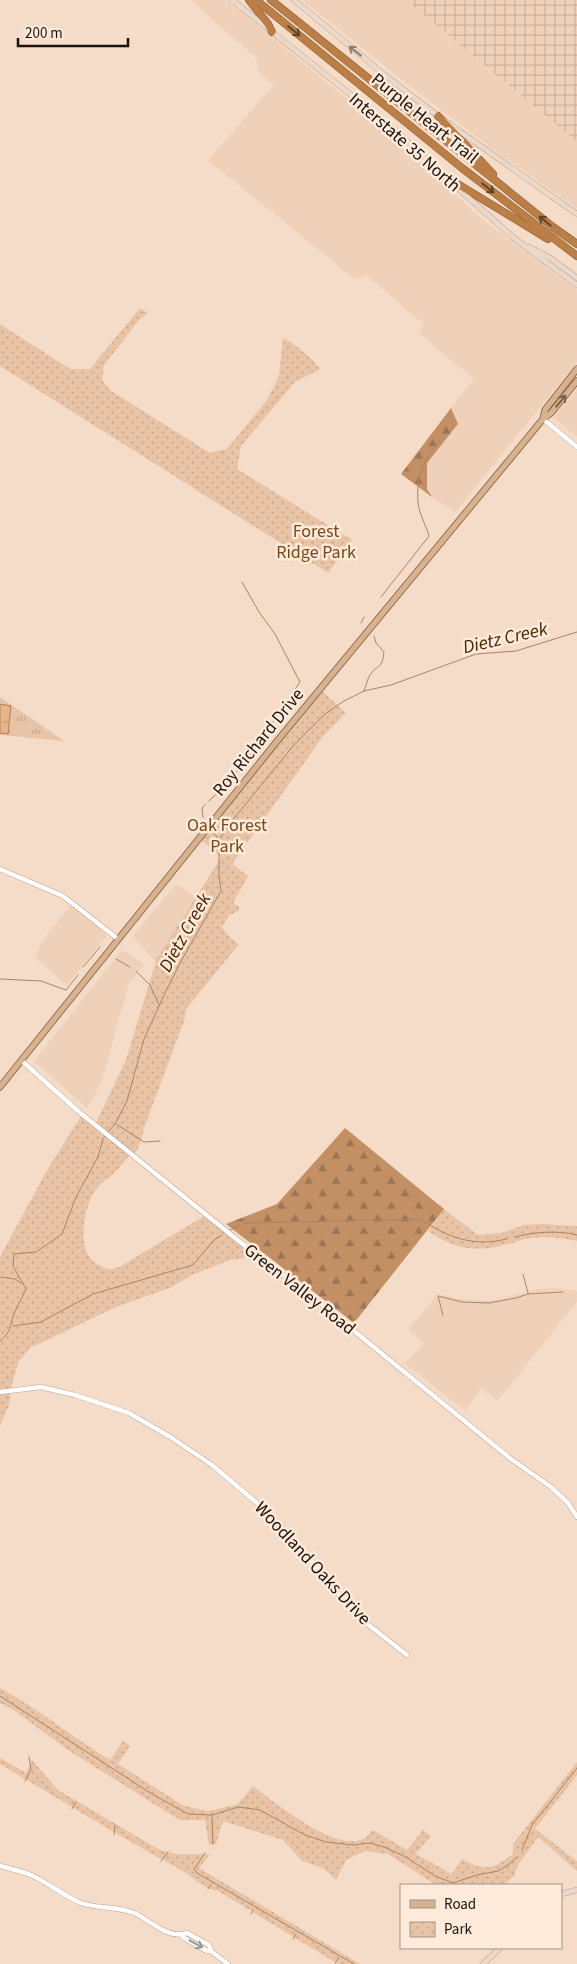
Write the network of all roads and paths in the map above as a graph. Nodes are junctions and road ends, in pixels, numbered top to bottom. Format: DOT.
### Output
graph roads {
  1 [pos="232,0"];
  2 [pos="249,0"];
  3 [pos="256,0"];
  4 [pos="271,0"];
  5 [pos="294,0"];
  6 [pos="272,32"];
  7 [pos="438,116"];
  8 [pos="446,177"];
  9 [pos="514,195"];
  10 [pos="577,216"];
  11 [pos="515,240"];
  12 [pos="577,244"];
  13 [pos="574,254"];
  14 [pos="577,278"];
  15 [pos="577,286"];
  16 [pos="577,369"];
  17 [pos="577,382"];
  18 [pos="542,419"];
  19 [pos="577,447"];
  20 [pos="0,869"];
  21 [pos="118,939"];
  22 [pos="22,1061"];
  23 [pos="0,1087"];
  24 [pos="0,1392"];
  25 [pos="577,1517"];
  26 [pos="407,1656"];
  27 [pos="0,1866"];
  28 [pos="577,1890"];
  29 [pos="562,1894"];
  30 [pos="499,1949"];
  31 [pos="228,1964"];
  32 [pos="484,1964"];
  1 -- 6 [label="main road, Interstate 35 North"];
  2 -- 6 [label="highway"];
  3 -- 13 [label="highway, Purple Heart Trail, one-way"];
  4 -- 9 [label="highway, Purple Heart Trail"];
  7 -- 5 [label="main road, Interstate 35 North, one-way"];
  6 -- 8 [label="main road, Interstate 35 North"];
  7 -- 9 [label="highway"];
  7 -- 10 [label="main road, Interstate 35 North"];
  8 -- 11 [label="main road, Interstate 35 North"];
  8 -- 13 [label="highway"];
  12 -- 9 [label="highway, Purple Heart Trail, one-way"];
  11 -- 14 [label="main road"];
  11 -- 15 [label="main road, Interstate 35 North"];
  16 -- 18 [label="main road, Roy Richard Drive"];
  18 -- 17 [label="main road, Roy Richard Drive, one-way"];
  18 -- 19 [label="street"];
  18 -- 21 [label="main road, Roy Richard Drive"];
  20 -- 21 [label="street"];
  21 -- 22 [label="main road, Roy Richard Drive"];
  22 -- 23 [label="main road, Roy Richard Drive"];
  22 -- 25 [label="street, Green Valley Road"];
  24 -- 26 [label="street, Woodland Oaks Drive"];
  27 -- 31 [label="street"];
  28 -- 29 [label="main road"];
  30 -- 32 [label="main road"];
}
